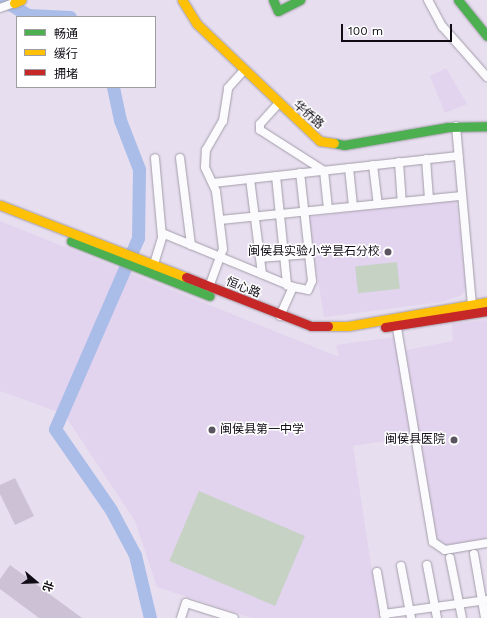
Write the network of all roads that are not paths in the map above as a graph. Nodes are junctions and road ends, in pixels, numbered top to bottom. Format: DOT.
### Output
graph roads {
  1 [pos="182,0"];
  2 [pos="273,0"];
  3 [pos="300,0"];
  4 [pos="428,0"];
  5 [pos="458,0"];
  6 [pos="18,1"];
  7 [pos="2,7"];
  8 [pos="487,36"];
  9 [pos="244,70"];
  10 [pos="487,77"];
  11 [pos="278,104"];
  12 [pos="456,126"];
  13 [pos="487,126"];
  14 [pos="459,156"];
  15 [pos="155,158"];
  16 [pos="180,158"];
  17 [pos="426,160"];
  18 [pos="399,162"];
  19 [pos="373,165"];
  20 [pos="350,168"];
  21 [pos="324,171"];
  22 [pos="300,173"];
  23 [pos="276,176"];
  24 [pos="250,179"];
  25 [pos="213,183"];
  26 [pos="462,196"];
  27 [pos="429,199"];
  28 [pos="402,202"];
  29 [pos="378,204"];
  30 [pos="0,205"];
  31 [pos="353,206"];
  32 [pos="328,209"];
  33 [pos="304,211"];
  34 [pos="0,214"];
  35 [pos="280,214"];
  36 [pos="255,216"];
  37 [pos="220,220"];
  38 [pos="162,233"];
  39 [pos="191,245"];
  40 [pos="309,254"];
  41 [pos="121,256"];
  42 [pos="284,256"];
  43 [pos="220,258"];
  44 [pos="260,258"];
  45 [pos="137,262"];
  46 [pos="154,264"];
  47 [pos="262,274"];
  48 [pos="290,286"];
  49 [pos="209,287"];
  50 [pos="487,302"];
  51 [pos="472,304"];
  52 [pos="487,311"];
  53 [pos="280,316"];
  54 [pos="396,321"];
  55 [pos="487,543"];
  56 [pos="474,554"];
  57 [pos="450,558"];
  58 [pos="427,565"];
  59 [pos="401,566"];
  60 [pos="377,572"];
  61 [pos="484,600"];
  62 [pos="459,604"];
  63 [pos="435,607"];
  64 [pos="411,614"];
  65 [pos="384,616"];
  66 [pos="181,618"];
  67 [pos="234,618"];
  68 [pos="437,618"];
  69 [pos="462,618"];
  70 [pos="485,618"];
  1 -- 9 [label="main road, 华侨路"];
  2 -- 3 [label="main road"];
  4 -- 10 [label="street"];
  5 -- 8 [label="main road"];
  6 -- 7 [label="street"];
  9 -- 11 [label="main road, 华侨路"];
  9 -- 25 [label="street"];
  11 -- 12 [label="main road, 华侨路"];
  11 -- 21 [label="street"];
  12 -- 13 [label="main road, 华侨路"];
  12 -- 14 [label="street"];
  14 -- 17 [label="street"];
  14 -- 26 [label="street"];
  15 -- 38 [label="street"];
  16 -- 39 [label="street"];
  17 -- 18 [label="street"];
  17 -- 27 [label="street"];
  18 -- 19 [label="street"];
  18 -- 28 [label="street"];
  19 -- 20 [label="street"];
  19 -- 29 [label="street"];
  20 -- 21 [label="street"];
  20 -- 31 [label="street"];
  21 -- 22 [label="street"];
  21 -- 32 [label="street"];
  22 -- 23 [label="street"];
  22 -- 33 [label="street"];
  23 -- 24 [label="street"];
  23 -- 35 [label="street"];
  24 -- 25 [label="street"];
  24 -- 36 [label="street"];
  25 -- 37 [label="street"];
  26 -- 27 [label="street"];
  26 -- 51 [label="street"];
  27 -- 28 [label="street"];
  28 -- 29 [label="street"];
  29 -- 31 [label="street"];
  30 -- 41 [label="main road, 恒心路"];
  31 -- 32 [label="street"];
  32 -- 33 [label="street"];
  33 -- 35 [label="street"];
  33 -- 40 [label="street"];
  34 -- 41 [label="main road, 恒心路"];
  35 -- 36 [label="street"];
  35 -- 42 [label="street"];
  36 -- 37 [label="street"];
  36 -- 44 [label="street"];
  37 -- 43 [label="street"];
  38 -- 39 [label="street"];
  38 -- 46 [label="street"];
  39 -- 43 [label="street"];
  40 -- 42 [label="street"];
  40 -- 48 [label="street"];
  41 -- 45 [label="main road, 恒心路"];
  42 -- 44 [label="street"];
  42 -- 48 [label="street"];
  43 -- 47 [label="street"];
  43 -- 49 [label="street"];
  44 -- 47 [label="street"];
  45 -- 46 [label="main road, 恒心路"];
  45 -- 54 [label="main road, 恒心路"];
  46 -- 49 [label="main road, 恒心路"];
  47 -- 48 [label="street"];
  48 -- 53 [label="street"];
  49 -- 53 [label="main road, 恒心路"];
  50 -- 51 [label="main road, 恒心路"];
  51 -- 54 [label="main road, 恒心路"];
  52 -- 54 [label="main road, 恒心路"];
  53 -- 54 [label="main road, 恒心路"];
  54 -- 55 [label="street"];
  56 -- 61 [label="street"];
  57 -- 62 [label="street"];
  58 -- 63 [label="street"];
  59 -- 64 [label="street"];
  60 -- 65 [label="street"];
  61 -- 62 [label="street"];
  61 -- 70 [label="street"];
  62 -- 63 [label="street"];
  62 -- 69 [label="street"];
  63 -- 64 [label="street"];
  63 -- 68 [label="street"];
  64 -- 65 [label="street"];
  66 -- 67 [label="street"];
}
